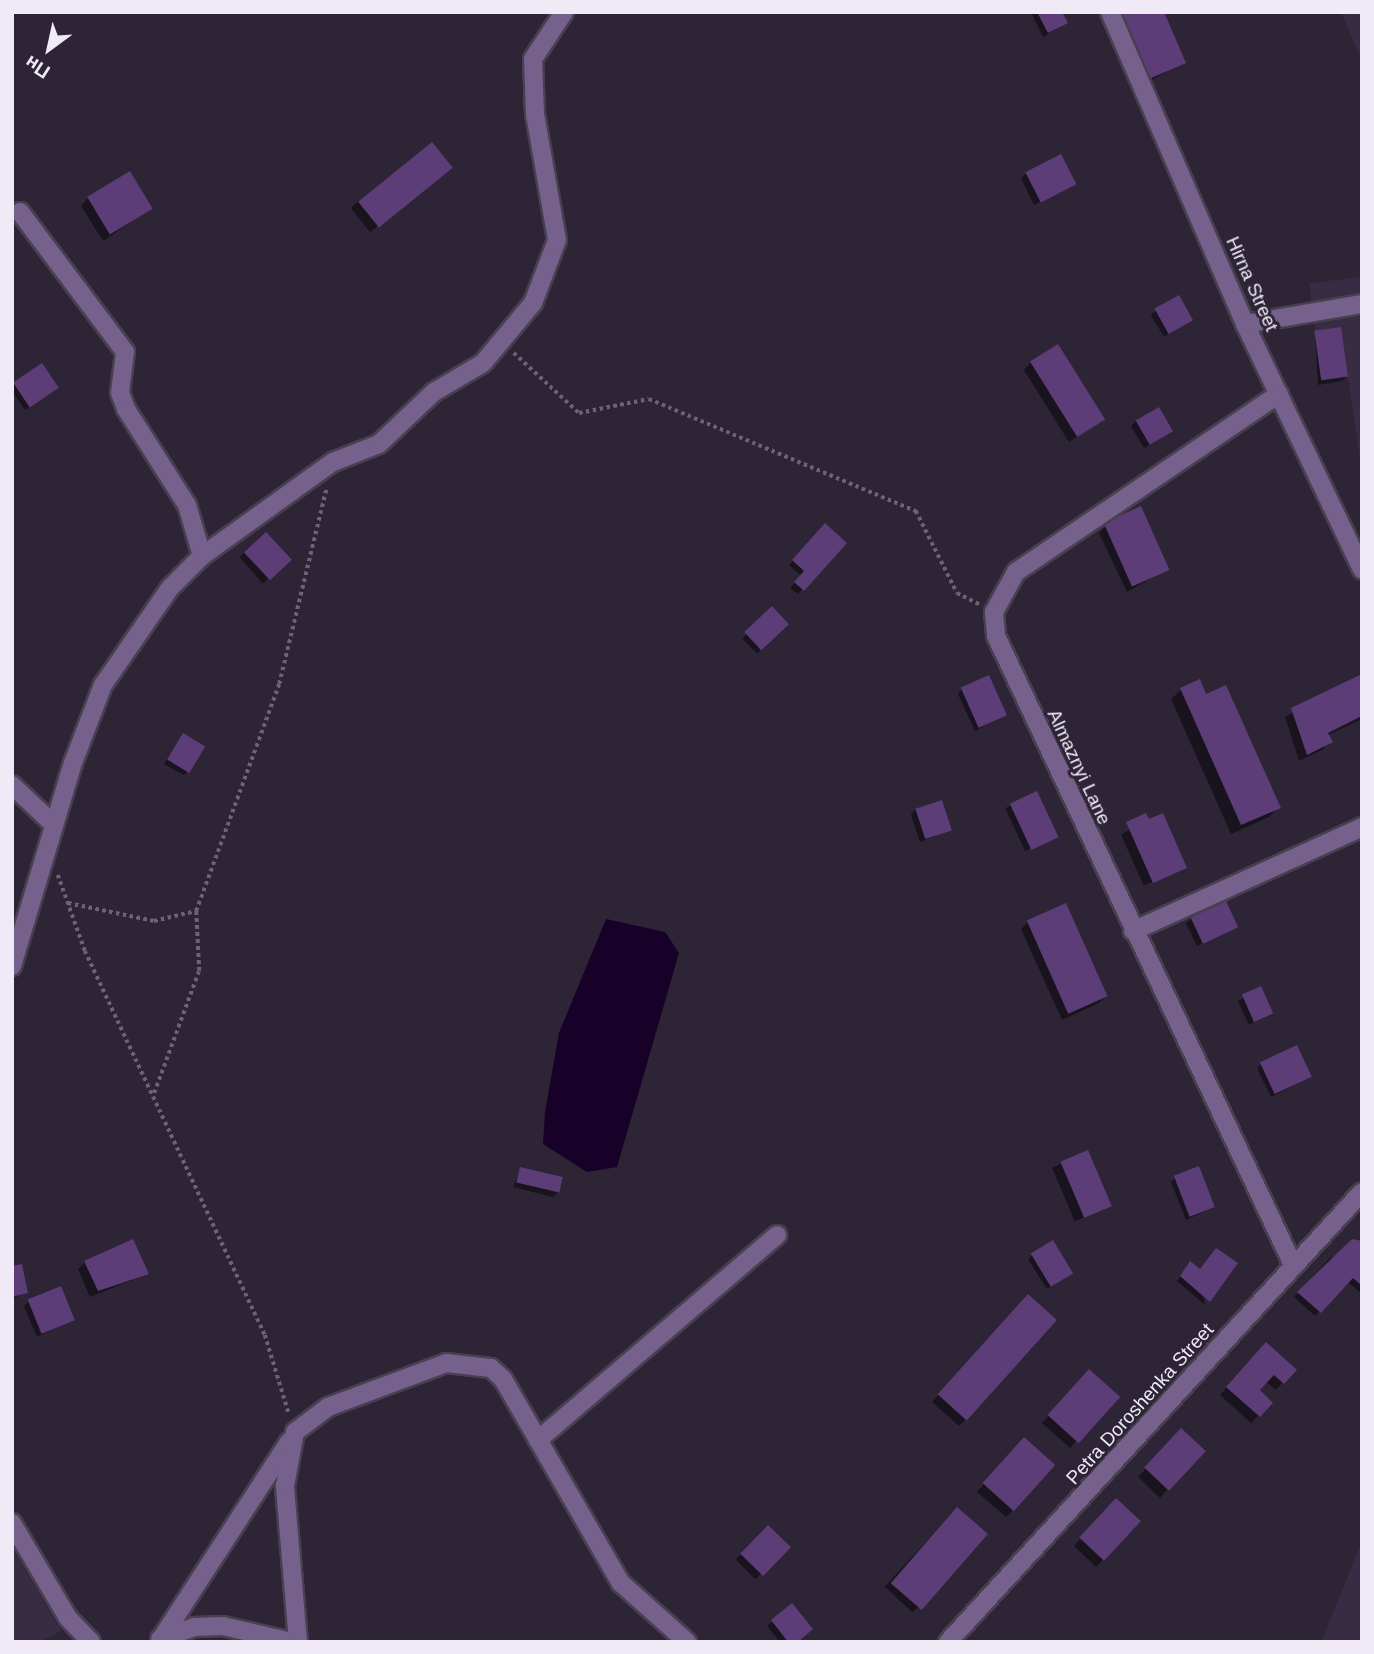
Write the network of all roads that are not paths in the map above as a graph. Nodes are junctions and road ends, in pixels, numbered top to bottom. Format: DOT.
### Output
graph roads {
  1 [pos="564,12"];
  2 [pos="1110,12"];
  3 [pos="20,212"];
  4 [pos="1362,304"];
  5 [pos="1245,324"];
  6 [pos="1279,394"];
  7 [pos="202,556"];
  8 [pos="1362,569"];
  9 [pos="12,785"];
  10 [pos="53,824"];
  11 [pos="1362,827"];
  12 [pos="1133,931"];
  13 [pos="12,966"];
  14 [pos="1362,1192"];
  15 [pos="777,1235"];
  16 [pos="1293,1265"];
  17 [pos="295,1432"];
  18 [pos="538,1440"];
  19 [pos="12,1523"];
  20 [pos="157,1640"];
  21 [pos="92,1642"];
  22 [pos="292,1642"];
  23 [pos="298,1642"];
  24 [pos="687,1642"];
  25 [pos="948,1642"];
  1 -- 7 [label="street"];
  2 -- 5 [label="street, Hirna Street"];
  3 -- 7 [label="street"];
  4 -- 5 [label="street"];
  5 -- 6 [label="street, Hirna Street"];
  6 -- 8 [label="street, Hirna Street"];
  6 -- 12 [label="street, Almaznyi Lane"];
  7 -- 10 [label="street"];
  9 -- 10 [label="street"];
  10 -- 13 [label="street"];
  11 -- 12 [label="street"];
  12 -- 16 [label="street, Almaznyi Lane"];
  14 -- 16 [label="street, Petra Doroshenka Street"];
  15 -- 18 [label="street"];
  16 -- 25 [label="street, Petra Doroshenka Street"];
  17 -- 18 [label="street"];
  17 -- 20 [label="street"];
  17 -- 23 [label="street"];
  18 -- 24 [label="street"];
  19 -- 21 [label="street"];
  20 -- 22 [label="street"];
}
